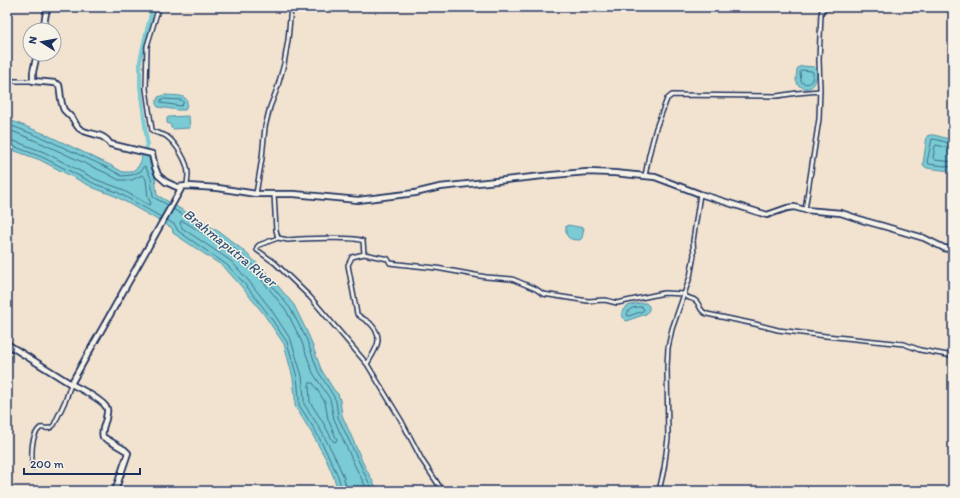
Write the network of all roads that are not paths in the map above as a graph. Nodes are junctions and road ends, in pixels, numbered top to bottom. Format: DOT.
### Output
graph roads {
  1 [pos="47,7"];
  2 [pos="291,7"];
  3 [pos="828,7"];
  4 [pos="157,13"];
  5 [pos="44,22"];
  6 [pos="36,62"];
  7 [pos="7,81"];
  8 [pos="33,81"];
  9 [pos="820,91"];
  10 [pos="645,176"];
  11 [pos="185,187"];
  12 [pos="256,194"];
  13 [pos="274,194"];
  14 [pos="700,194"];
  15 [pos="805,210"];
  16 [pos="278,238"];
  17 [pos="953,250"];
  18 [pos="364,254"];
  19 [pos="684,294"];
  20 [pos="7,344"];
  21 [pos="953,356"];
  22 [pos="367,364"];
  23 [pos="71,384"];
  24 [pos="32,468"];
  25 [pos="115,491"];
  26 [pos="443,491"];
  27 [pos="659,491"];
  1 -- 5 [label="street"];
  2 -- 12 [label="street"];
  3 -- 9 [label="street"];
  4 -- 11 [label="street"];
  6 -- 8 [label="street"];
  7 -- 8 [label="street"];
  8 -- 11 [label="street"];
  9 -- 10 [label="street"];
  9 -- 15 [label="street"];
  10 -- 13 [label="street"];
  10 -- 14 [label="street"];
  11 -- 12 [label="street"];
  11 -- 23 [label="street"];
  12 -- 13 [label="street"];
  13 -- 16 [label="street"];
  14 -- 15 [label="street"];
  14 -- 19 [label="street"];
  15 -- 17 [label="street"];
  16 -- 18 [label="street"];
  16 -- 22 [label="street"];
  18 -- 19 [label="street"];
  18 -- 22 [label="street"];
  19 -- 21 [label="street"];
  19 -- 27 [label="street"];
  20 -- 23 [label="street"];
  22 -- 26 [label="street"];
  23 -- 24 [label="street"];
  23 -- 25 [label="street"];
}
